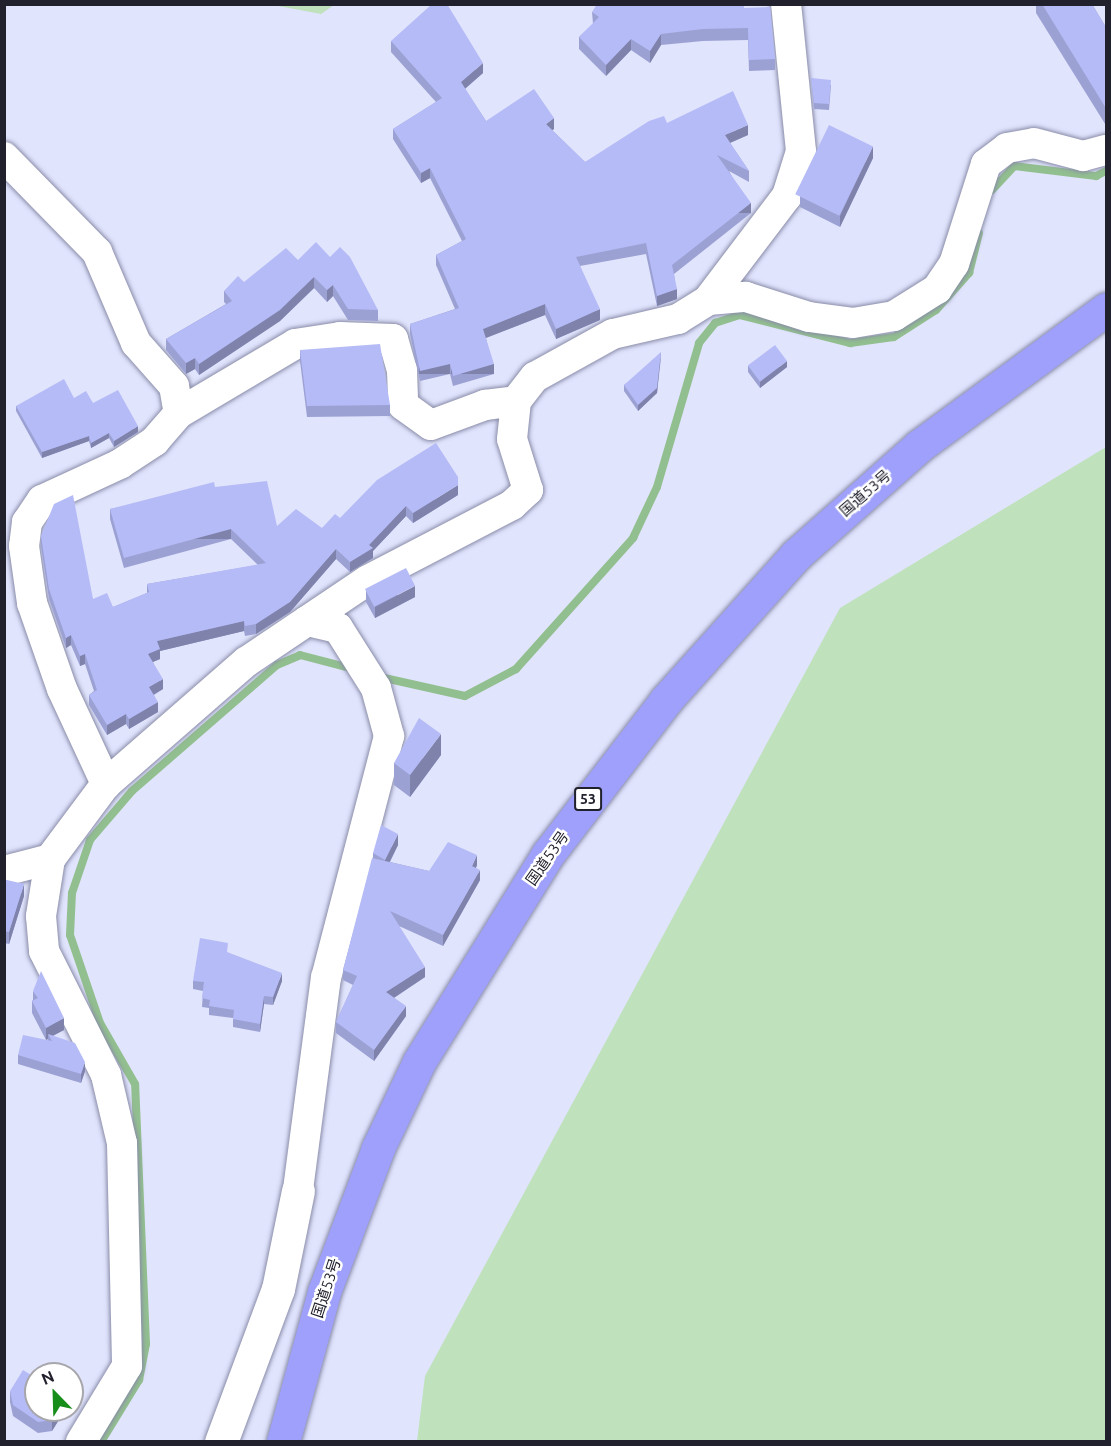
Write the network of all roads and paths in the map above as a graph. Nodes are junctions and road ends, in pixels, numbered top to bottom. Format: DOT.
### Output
graph roads {
  1 [pos="786,4"];
  2 [pos="1107,150"];
  3 [pos="4,157"];
  4 [pos="708,300"];
  5 [pos="1107,309"];
  6 [pos="516,402"];
  7 [pos="178,413"];
  8 [pos="307,621"];
  9 [pos="106,784"];
  10 [pos="50,859"];
  11 [pos="4,871"];
  12 [pos="298,1191"];
  13 [pos="81,1442"];
  14 [pos="220,1442"];
  15 [pos="283,1442"];
  1 -- 4 [label="street"];
  2 -- 4 [label="street"];
  3 -- 7 [label="street"];
  4 -- 6 [label="street"];
  5 -- 15 [label="highway, 国道53号 / 53"];
  6 -- 7 [label="street"];
  6 -- 8 [label="street"];
  7 -- 9 [label="street"];
  8 -- 9 [label="street"];
  8 -- 12 [label="street"];
  9 -- 10 [label="street"];
  10 -- 11 [label="street"];
  10 -- 13 [label="street"];
  12 -- 14 [label="street"];
}
